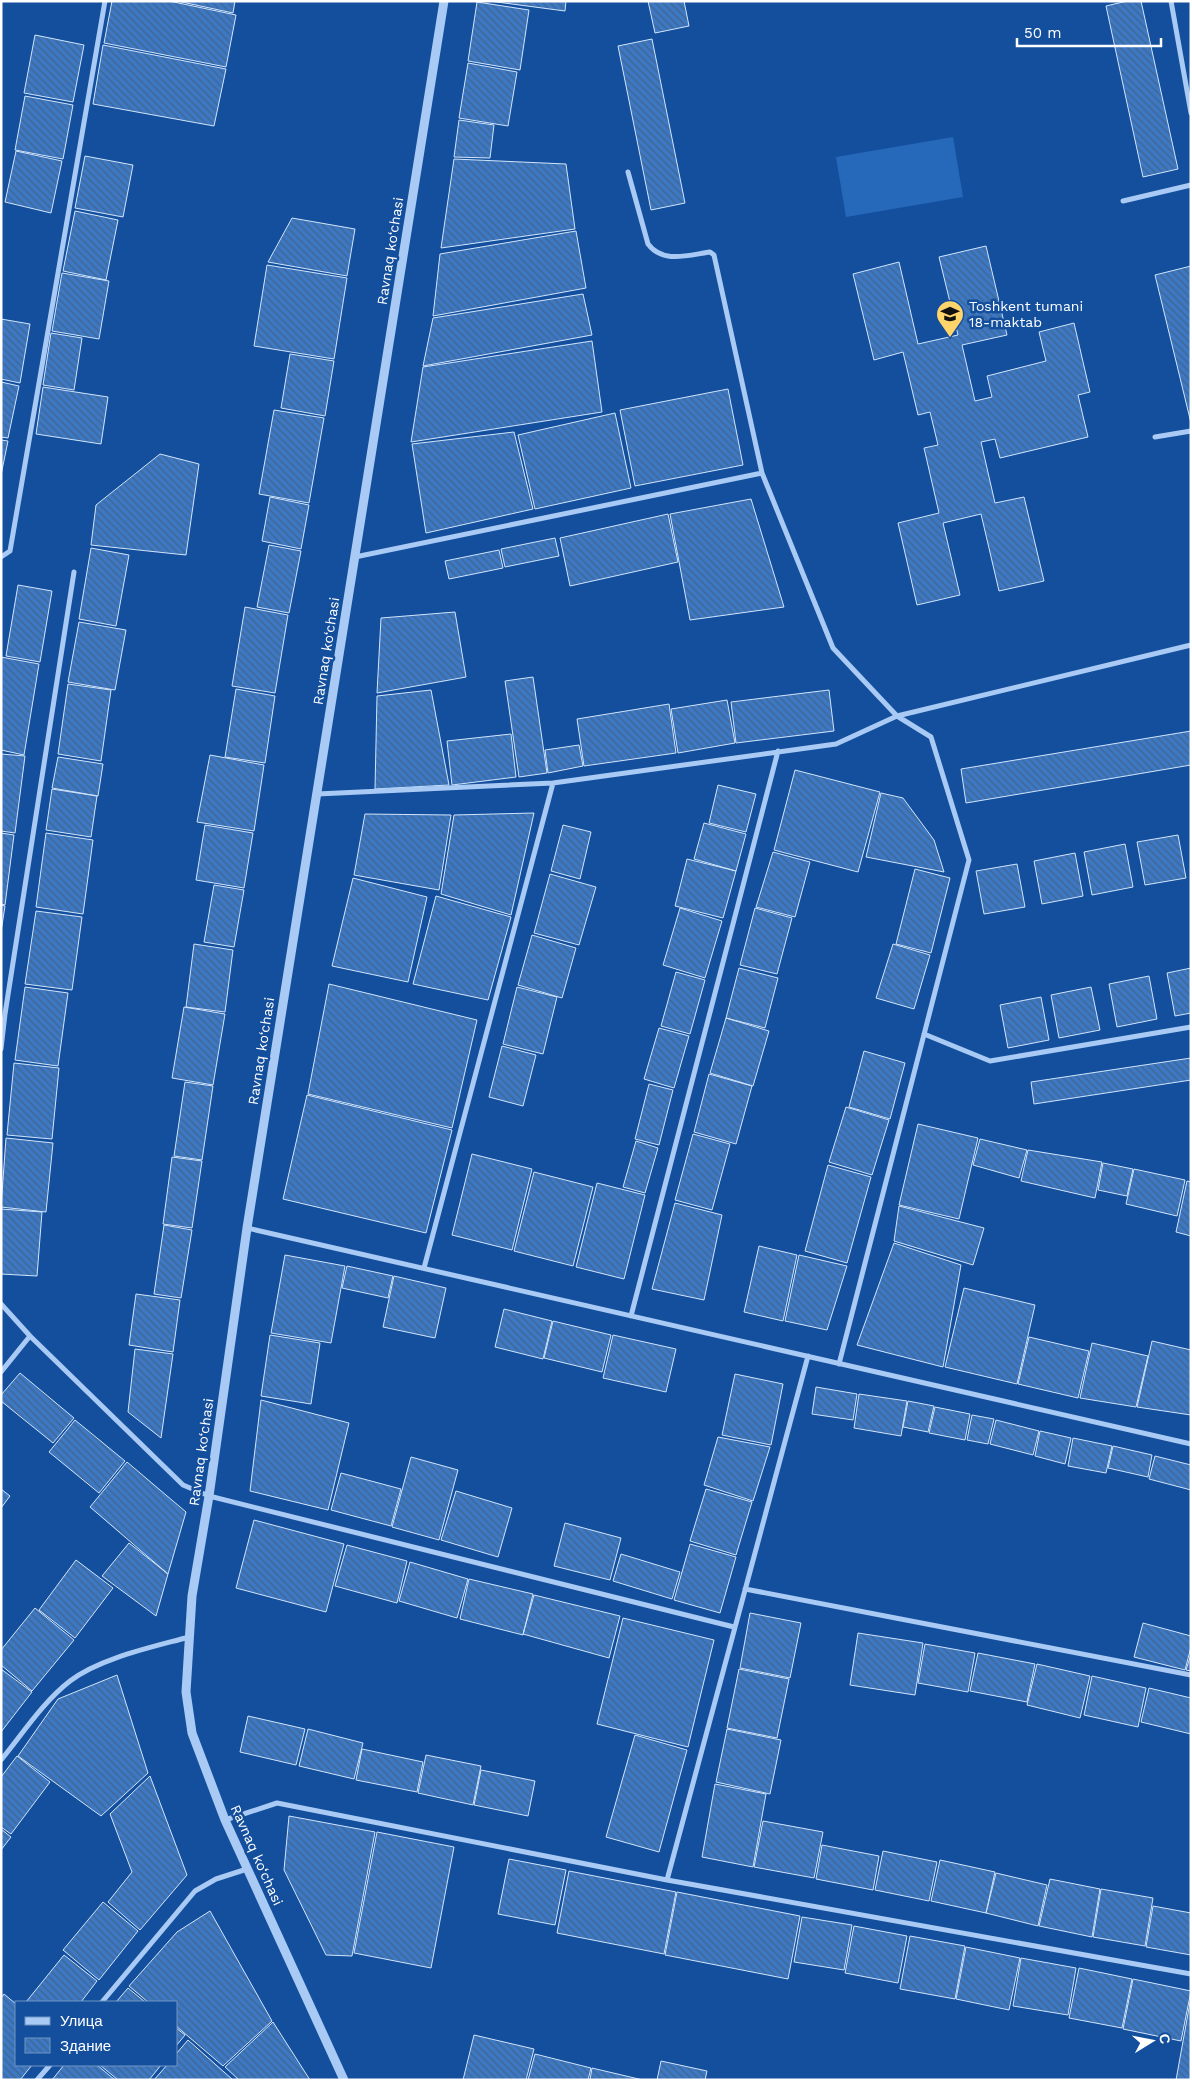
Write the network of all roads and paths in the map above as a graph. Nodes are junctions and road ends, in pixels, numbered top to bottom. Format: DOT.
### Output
graph roads {
  1 [pos="105,1"];
  2 [pos="444,1"];
  3 [pos="1171,1"];
  4 [pos="1191,113"];
  5 [pos="628,172"];
  6 [pos="1191,185"];
  7 [pos="1122,201"];
  8 [pos="1191,431"];
  9 [pos="1156,437"];
  10 [pos="762,473"];
  11 [pos="1,557"];
  12 [pos="355,557"];
  13 [pos="74,572"];
  14 [pos="1191,645"];
  15 [pos="897,716"];
  16 [pos="778,751"];
  17 [pos="553,784"];
  18 [pos="317,794"];
  19 [pos="1191,1026"];
  20 [pos="924,1034"];
  21 [pos="1,1049"];
  22 [pos="247,1228"];
  23 [pos="424,1268"];
  24 [pos="1,1304"];
  25 [pos="631,1316"];
  26 [pos="30,1336"];
  27 [pos="808,1356"];
  28 [pos="839,1364"];
  29 [pos="1,1372"];
  30 [pos="1191,1444"];
  31 [pos="209,1496"];
  32 [pos="745,1589"];
  33 [pos="734,1627"];
  34 [pos="189,1637"];
  35 [pos="1191,1675"];
  36 [pos="1,1760"];
  37 [pos="225,1820"];
  38 [pos="247,1869"];
  39 [pos="667,1880"];
  40 [pos="1191,1974"];
  41 [pos="103,2001"];
  42 [pos="49,2066"];
  43 [pos="37,2080"];
  44 [pos="344,2080"];
  1 -- 11 [label="street"];
  2 -- 12 [label="street, Ravnaq ko‘chasi"];
  3 -- 4 [label="street"];
  5 -- 10 [label="street"];
  6 -- 7 [label="street"];
  8 -- 9 [label="street"];
  10 -- 12 [label="street"];
  10 -- 15 [label="street"];
  12 -- 18 [label="street, Ravnaq ko‘chasi"];
  13 -- 21 [label="street"];
  14 -- 15 [label="street"];
  15 -- 16 [label="street"];
  15 -- 20 [label="street"];
  16 -- 17 [label="street"];
  16 -- 25 [label="street"];
  17 -- 18 [label="street"];
  17 -- 23 [label="street"];
  18 -- 22 [label="street, Ravnaq ko‘chasi"];
  19 -- 20 [label="street"];
  20 -- 28 [label="street"];
  22 -- 23 [label="street"];
  22 -- 31 [label="street, Ravnaq ko‘chasi"];
  23 -- 25 [label="street"];
  24 -- 26 [label="street"];
  25 -- 27 [label="street"];
  26 -- 29 [label="street"];
  26 -- 31 [label="street"];
  27 -- 28 [label="street"];
  27 -- 32 [label="street"];
  28 -- 30 [label="street"];
  31 -- 33 [label="street"];
  31 -- 34 [label="street, Ravnaq ko‘chasi"];
  32 -- 33 [label="street"];
  32 -- 35 [label="street"];
  33 -- 39 [label="street"];
  34 -- 36 [label="street"];
  34 -- 37 [label="street, Ravnaq ko‘chasi"];
  37 -- 38 [label="street, Ravnaq ko‘chasi"];
  37 -- 39 [label="street"];
  38 -- 41 [label="street"];
  38 -- 44 [label="street, Ravnaq ko‘chasi"];
  39 -- 40 [label="street"];
  42 -- 43 [label="street"];
}
